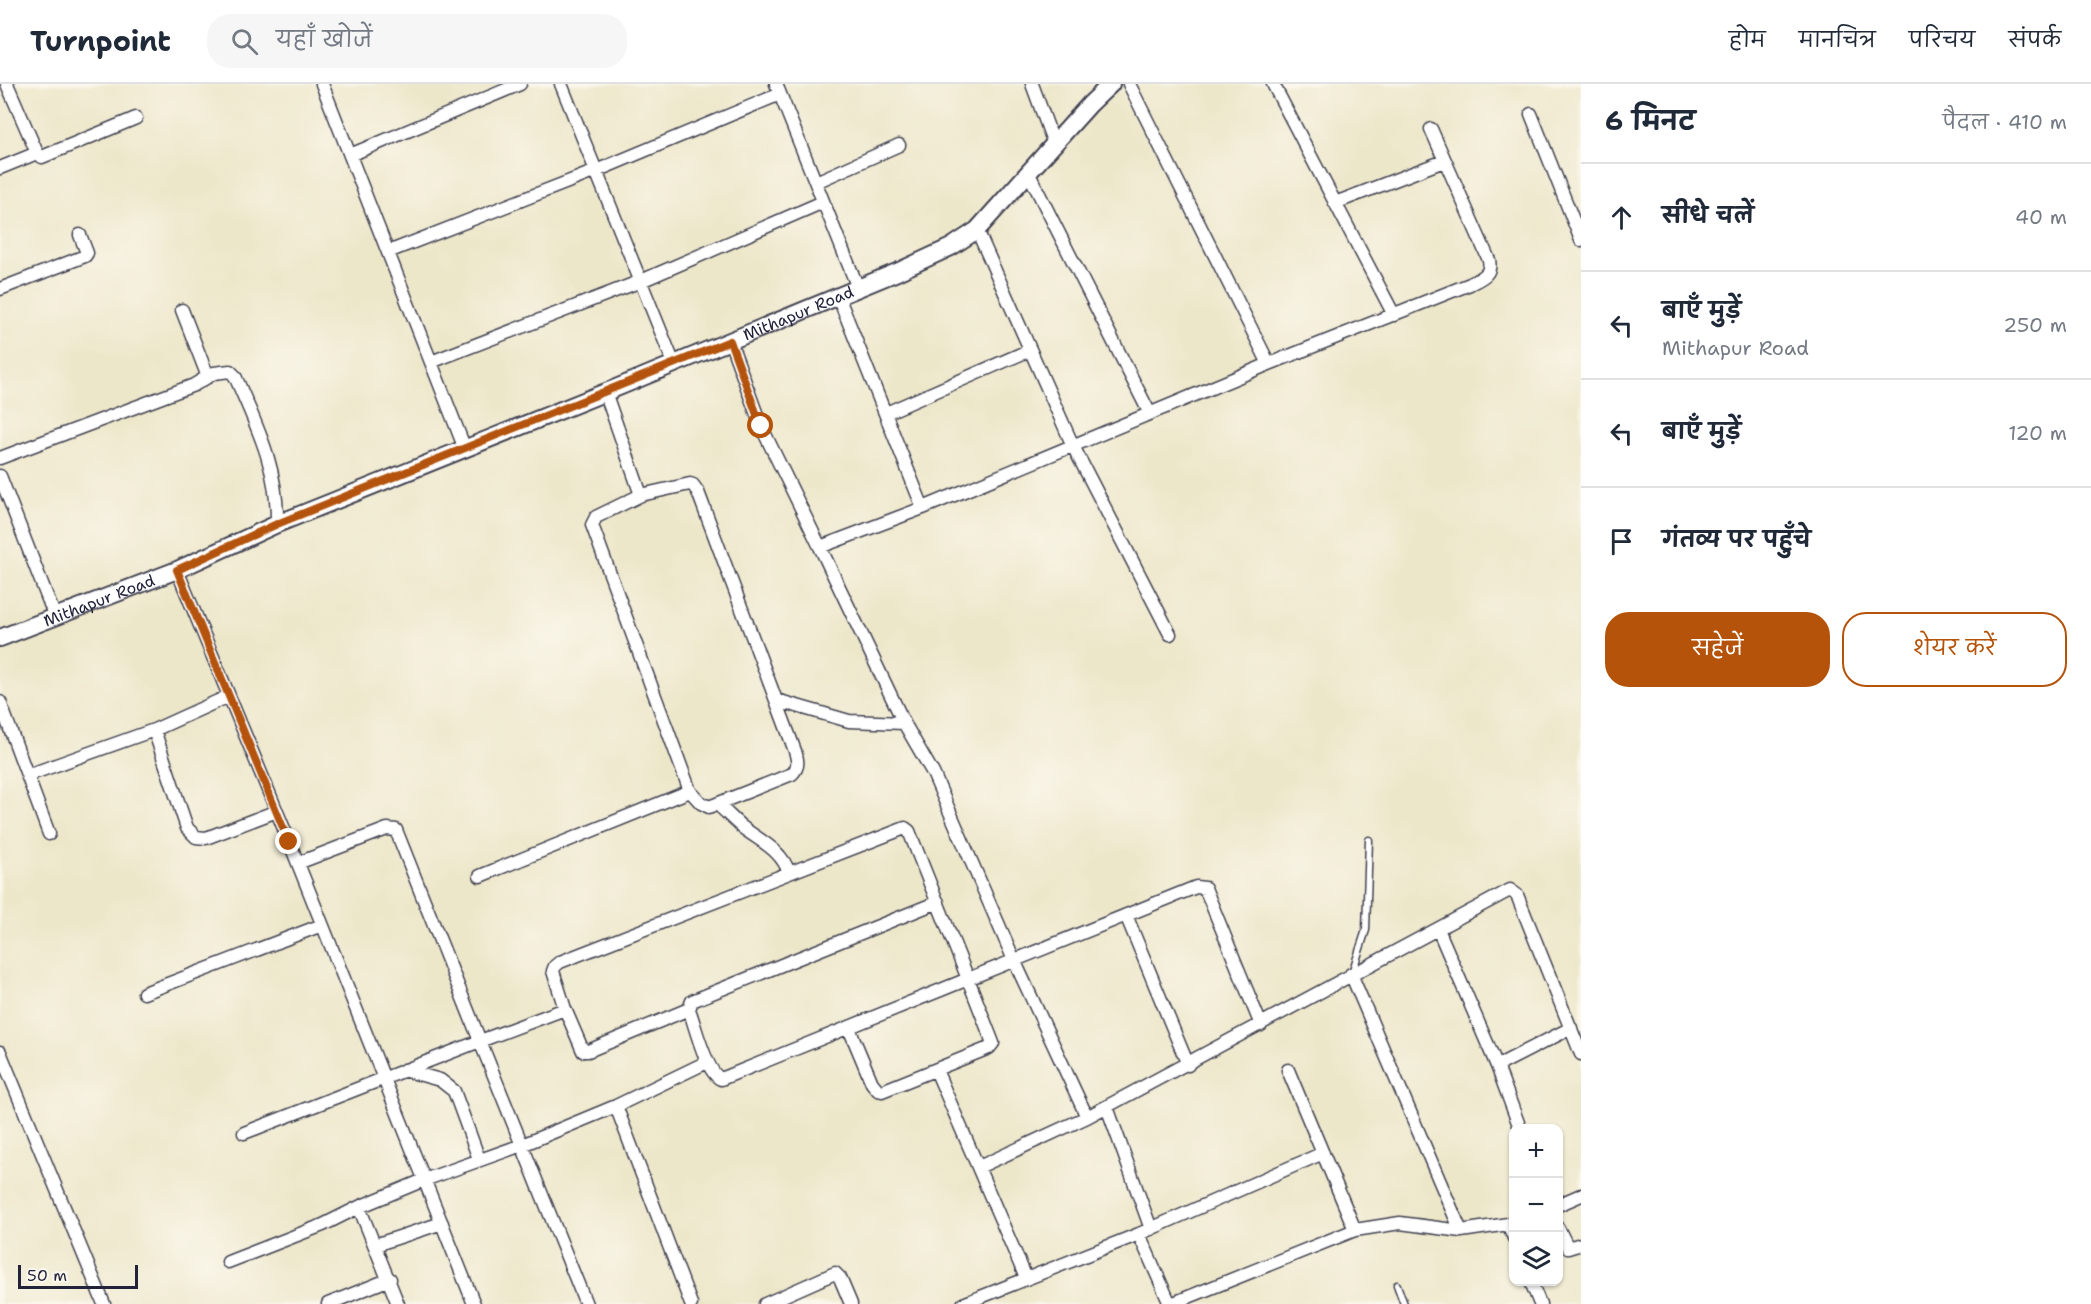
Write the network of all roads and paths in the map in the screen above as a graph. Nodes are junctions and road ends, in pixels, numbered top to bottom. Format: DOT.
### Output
graph roads {
  1 [pos="322,84"];
  2 [pos="520,84"];
  3 [pos="561,84"];
  4 [pos="1032,84"];
  5 [pos="1111,84"];
  6 [pos="1129,84"];
  7 [pos="1273,84"];
  8 [pos="778,89"];
  9 [pos="6,91"];
  10 [pos="1531,114"];
  11 [pos="136,118"];
  12 [pos="1431,129"];
  13 [pos="1054,144"];
  14 [pos="899,146"];
  15 [pos="37,153"];
  16 [pos="350,155"];
  17 [pos="1444,161"];
  18 [pos="0,168"];
  19 [pos="596,171"];
  20 [pos="1028,172"];
  21 [pos="816,182"];
  22 [pos="823,201"];
  23 [pos="1335,203"];
  24 [pos="977,230"];
  25 [pos="80,235"];
  26 [pos="1581,240"];
  27 [pos="388,252"];
  28 [pos="641,281"];
  29 [pos="858,288"];
  30 [pos="0,289"];
  31 [pos="838,296"];
  32 [pos="182,310"];
  33 [pos="1394,315"];
  34 [pos="730,341"];
  35 [pos="1030,350"];
  36 [pos="431,362"];
  37 [pos="674,364"];
  38 [pos="1269,364"];
  39 [pos="208,376"];
  40 [pos="605,392"];
  41 [pos="886,412"];
  42 [pos="1150,414"];
  43 [pos="1072,446"];
  44 [pos="465,449"];
  45 [pos="0,458"];
  46 [pos="0,476"];
  47 [pos="640,495"];
  48 [pos="4,496"];
  49 [pos="923,508"];
  50 [pos="277,524"];
  51 [pos="820,547"];
  52 [pos="177,570"];
  53 [pos="55,617"];
  54 [pos="1170,634"];
  55 [pos="0,638"];
  56 [pos="229,696"];
  57 [pos="776,700"];
  58 [pos="0,702"];
  59 [pos="904,723"];
  60 [pos="154,730"];
  61 [pos="28,775"];
  62 [pos="690,791"];
  63 [pos="717,804"];
  64 [pos="277,811"];
  65 [pos="49,834"];
  66 [pos="1369,840"];
  67 [pos="298,863"];
  68 [pos="789,873"];
  69 [pos="480,876"];
  70 [pos="938,902"];
  71 [pos="1126,915"];
  72 [pos="322,925"];
  73 [pos="1438,928"];
  74 [pos="1014,960"];
  75 [pos="1352,975"];
  76 [pos="968,979"];
  77 [pos="144,993"];
  78 [pos="565,1009"];
  79 [pos="689,1009"];
  80 [pos="1261,1025"];
  81 [pos="849,1028"];
  82 [pos="1571,1028"];
  83 [pos="480,1041"];
  84 [pos="0,1053"];
  85 [pos="1581,1054"];
  86 [pos="707,1062"];
  87 [pos="1188,1065"];
  88 [pos="1497,1066"];
  89 [pos="404,1070"];
  90 [pos="1288,1070"];
  91 [pos="936,1071"];
  92 [pos="383,1078"];
  93 [pos="616,1106"];
  94 [pos="1107,1107"];
  95 [pos="1087,1117"];
  96 [pos="1519,1124"];
  97 [pos="244,1133"];
  98 [pos="522,1145"];
  99 [pos="1323,1153"];
  100 [pos="479,1159"];
  101 [pos="979,1167"];
  102 [pos="424,1180"];
  103 [pos="1581,1195"];
  104 [pos="1563,1203"];
  105 [pos="359,1207"];
  106 [pos="442,1223"];
  107 [pos="1509,1223"];
  108 [pos="1151,1229"];
  109 [pos="1355,1230"];
  110 [pos="1461,1231"];
  111 [pos="1560,1232"];
  112 [pos="1139,1234"];
  113 [pos="1581,1244"];
  114 [pos="375,1245"];
  115 [pos="228,1262"];
  116 [pos="1026,1278"];
  117 [pos="390,1279"];
  118 [pos="1396,1285"];
  119 [pos="1533,1286"];
  120 [pos="104,1304"];
  121 [pos="328,1304"];
  122 [pos="399,1304"];
  123 [pos="474,1304"];
  124 [pos="586,1304"];
  125 [pos="691,1304"];
  126 [pos="765,1304"];
  127 [pos="851,1304"];
  128 [pos="963,1304"];
  129 [pos="1171,1304"];
  130 [pos="1404,1304"];
  131 [pos="1540,1304"];
  1 -- 16 [label="street"];
  2 -- 16 [label="street"];
  3 -- 19 [label="street"];
  4 -- 13 [label="street"];
  5 -- 13 [label="street, Mithapur Road"];
  6 -- 38 [label="street"];
  7 -- 23 [label="street"];
  8 -- 19 [label="street"];
  8 -- 21 [label="street"];
  9 -- 15 [label="street"];
  10 -- 26 [label="street"];
  11 -- 15 [label="street"];
  12 -- 17 [label="street"];
  13 -- 20 [label="street, Mithapur Road"];
  14 -- 21 [label="street"];
  15 -- 18 [label="street"];
  16 -- 27 [label="street"];
  17 -- 23 [label="street"];
  17 -- 33 [label="street"];
  19 -- 27 [label="street"];
  19 -- 28 [label="street"];
  20 -- 24 [label="street, Mithapur Road"];
  20 -- 42 [label="street"];
  21 -- 22 [label="street"];
  22 -- 28 [label="street"];
  22 -- 29 [label="street"];
  23 -- 33 [label="street"];
  24 -- 29 [label="street, Mithapur Road"];
  24 -- 35 [label="street"];
  25 -- 30 [label="street"];
  27 -- 36 [label="street"];
  28 -- 36 [label="street"];
  28 -- 37 [label="street"];
  29 -- 31 [label="street, Mithapur Road"];
  31 -- 34 [label="street, Mithapur Road"];
  31 -- 41 [label="street"];
  32 -- 39 [label="street"];
  33 -- 38 [label="street"];
  34 -- 37 [label="street, Mithapur Road"];
  34 -- 51 [label="street"];
  35 -- 41 [label="street"];
  35 -- 43 [label="street"];
  36 -- 44 [label="street"];
  37 -- 40 [label="street, Mithapur Road"];
  38 -- 42 [label="street"];
  39 -- 45 [label="street"];
  39 -- 50 [label="street"];
  40 -- 44 [label="street, Mithapur Road"];
  40 -- 47 [label="street"];
  41 -- 49 [label="street"];
  42 -- 43 [label="street"];
  43 -- 49 [label="street"];
  43 -- 54 [label="street"];
  44 -- 50 [label="street, Mithapur Road"];
  46 -- 48 [label="street"];
  47 -- 57 [label="street"];
  47 -- 62 [label="street"];
  48 -- 53 [label="street"];
  49 -- 51 [label="street"];
  50 -- 52 [label="street, Mithapur Road"];
  51 -- 59 [label="street"];
  52 -- 53 [label="street, Mithapur Road"];
  52 -- 56 [label="street"];
  53 -- 55 [label="street, Mithapur Road"];
  56 -- 60 [label="street"];
  56 -- 64 [label="street"];
  57 -- 59 [label="street"];
  57 -- 63 [label="street"];
  58 -- 61 [label="street"];
  59 -- 74 [label="street"];
  60 -- 61 [label="street"];
  60 -- 64 [label="street"];
  61 -- 65 [label="street"];
  62 -- 63 [label="street"];
  62 -- 69 [label="street"];
  63 -- 68 [label="street"];
  64 -- 67 [label="street"];
  66 -- 75 [label="lane"];
  67 -- 72 [label="street"];
  67 -- 83 [label="street"];
  68 -- 70 [label="street"];
  68 -- 78 [label="street"];
  70 -- 76 [label="street"];
  70 -- 79 [label="street"];
  71 -- 74 [label="street"];
  71 -- 80 [label="street"];
  71 -- 87 [label="street"];
  72 -- 77 [label="street"];
  72 -- 92 [label="street"];
  73 -- 75 [label="street"];
  73 -- 82 [label="street"];
  73 -- 88 [label="street"];
  74 -- 76 [label="street"];
  74 -- 95 [label="street"];
  75 -- 80 [label="street"];
  75 -- 110 [label="street"];
  76 -- 81 [label="street"];
  76 -- 91 [label="street"];
  78 -- 79 [label="street"];
  78 -- 83 [label="street"];
  79 -- 86 [label="street"];
  80 -- 87 [label="street"];
  81 -- 86 [label="street"];
  81 -- 91 [label="street"];
  82 -- 85 [label="street"];
  82 -- 88 [label="street"];
  83 -- 89 [label="street"];
  83 -- 98 [label="street"];
  84 -- 120 [label="street"];
  86 -- 93 [label="street"];
  87 -- 94 [label="street"];
  88 -- 96 [label="street"];
  89 -- 92 [label="street"];
  89 -- 100 [label="street"];
  90 -- 99 [label="street"];
  91 -- 101 [label="street"];
  92 -- 97 [label="street"];
  92 -- 102 [label="street"];
  93 -- 98 [label="street"];
  93 -- 125 [label="street"];
  94 -- 95 [label="street"];
  94 -- 108 [label="street"];
  95 -- 101 [label="street"];
  98 -- 100 [label="street"];
  98 -- 124 [label="street"];
  99 -- 108 [label="street"];
  99 -- 109 [label="street"];
  100 -- 102 [label="street"];
  101 -- 116 [label="street"];
  102 -- 105 [label="street"];
  102 -- 106 [label="street"];
  103 -- 104 [label="street"];
  105 -- 114 [label="street"];
  105 -- 115 [label="street"];
  106 -- 114 [label="street"];
  106 -- 123 [label="street"];
  107 -- 110 [label="street"];
  108 -- 112 [label="street"];
  109 -- 110 [label="street"];
  109 -- 129 [label="street"];
  111 -- 113 [label="street"];
  112 -- 116 [label="street"];
  112 -- 129 [label="street"];
  114 -- 117 [label="street"];
  116 -- 128 [label="street"];
  117 -- 121 [label="street"];
  117 -- 122 [label="street"];
  118 -- 130 [label="lane"];
  119 -- 131 [label="street"];
  126 -- 127 [label="street"];
}
